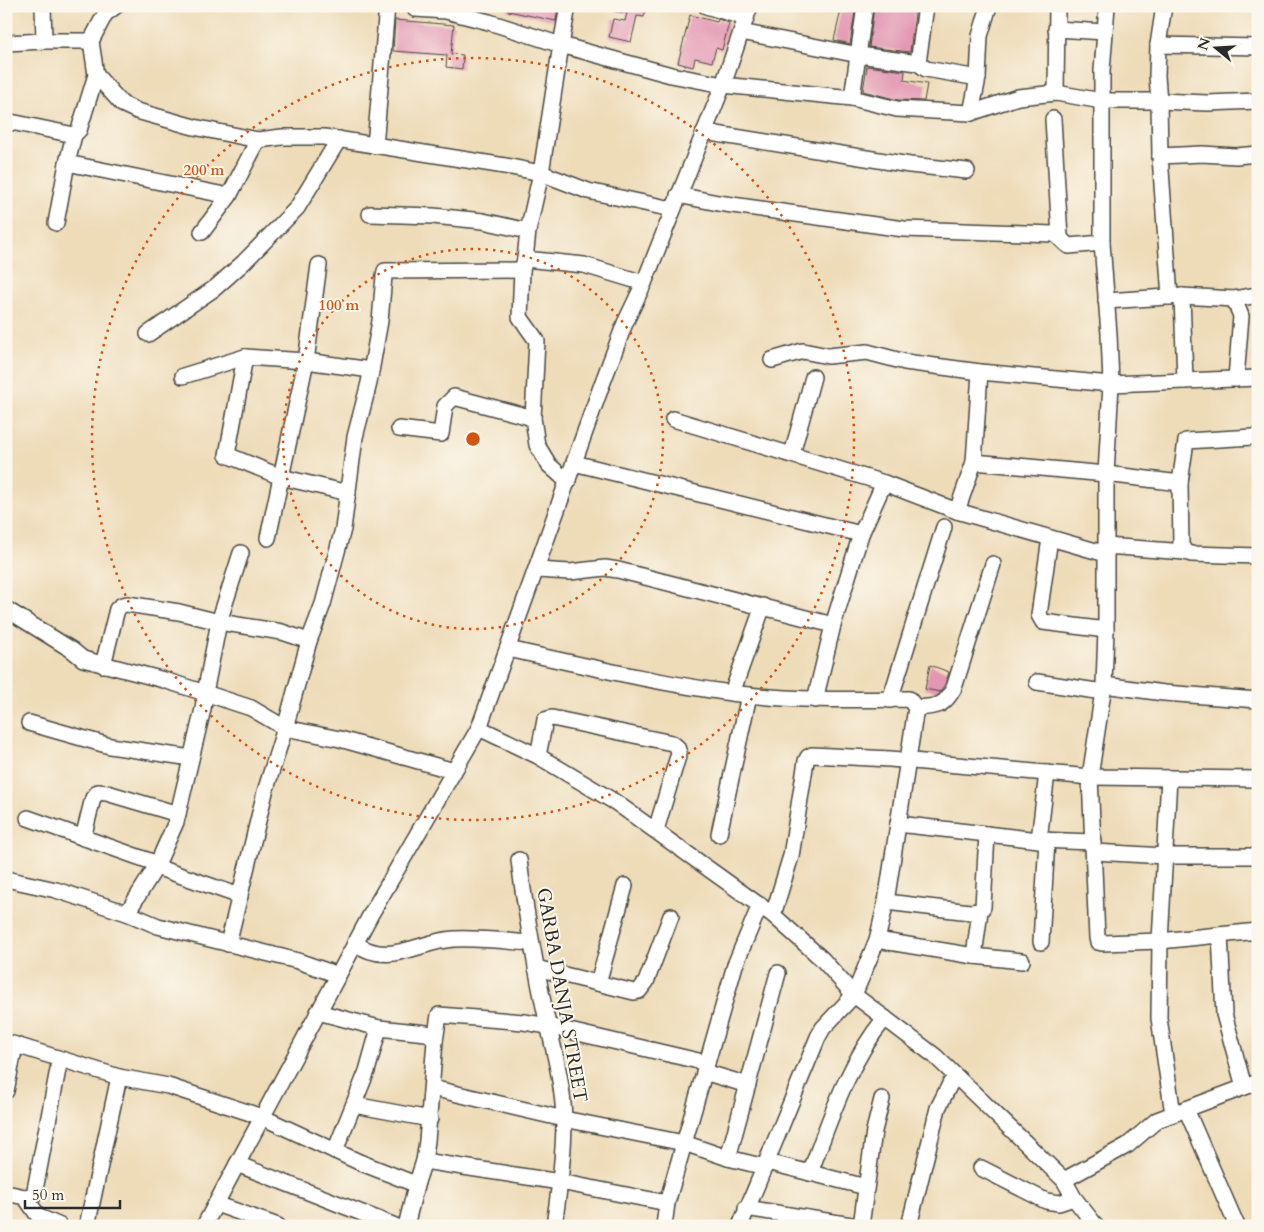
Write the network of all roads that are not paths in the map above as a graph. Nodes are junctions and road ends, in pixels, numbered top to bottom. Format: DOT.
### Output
graph roads {
  1 [pos="44,6"];
  2 [pos="116,6"];
  3 [pos="387,6"];
  4 [pos="568,6"];
  5 [pos="706,6"];
  6 [pos="865,6"];
  7 [pos="926,6"];
  8 [pos="989,6"];
  9 [pos="1057,6"];
  10 [pos="1107,6"];
  11 [pos="1164,6"];
  12 [pos="415,10"];
  13 [pos="746,19"];
  14 [pos="1056,29"];
  15 [pos="1105,32"];
  16 [pos="44,41"];
  17 [pos="91,41"];
  18 [pos="6,43"];
  19 [pos="561,45"];
  20 [pos="1158,46"];
  21 [pos="1258,47"];
  22 [pos="859,55"];
  23 [pos="918,63"];
  24 [pos="96,74"];
  25 [pos="978,78"];
  26 [pos="723,85"];
  27 [pos="1056,93"];
  28 [pos="852,98"];
  29 [pos="1159,101"];
  30 [pos="1258,101"];
  31 [pos="1102,102"];
  32 [pos="971,113"];
  33 [pos="1053,119"];
  34 [pos="6,121"];
  35 [pos="704,132"];
  36 [pos="74,135"];
  37 [pos="339,139"];
  38 [pos="258,140"];
  39 [pos="375,146"];
  40 [pos="1258,154"];
  41 [pos="1160,156"];
  42 [pos="67,162"];
  43 [pos="967,171"];
  44 [pos="542,173"];
  45 [pos="229,196"];
  46 [pos="675,202"];
  47 [pos="370,214"];
  48 [pos="56,223"];
  49 [pos="528,231"];
  50 [pos="202,232"];
  51 [pos="1060,237"];
  52 [pos="1102,243"];
  53 [pos="319,265"];
  54 [pos="524,265"];
  55 [pos="644,284"];
  56 [pos="1258,295"];
  57 [pos="1176,297"];
  58 [pos="1234,299"];
  59 [pos="1106,301"];
  60 [pos="148,334"];
  61 [pos="245,357"];
  62 [pos="772,360"];
  63 [pos="306,361"];
  64 [pos="371,370"];
  65 [pos="980,372"];
  66 [pos="183,376"];
  67 [pos="813,377"];
  68 [pos="1236,378"];
  69 [pos="1258,378"];
  70 [pos="1185,381"];
  71 [pos="1111,384"];
  72 [pos="533,418"];
  73 [pos="673,420"];
  74 [pos="399,429"];
  75 [pos="1253,437"];
  76 [pos="792,454"];
  77 [pos="974,462"];
  78 [pos="574,463"];
  79 [pos="1106,474"];
  80 [pos="281,477"];
  81 [pos="568,482"];
  82 [pos="884,483"];
  83 [pos="1180,483"];
  84 [pos="348,494"];
  85 [pos="957,511"];
  86 [pos="944,527"];
  87 [pos="861,534"];
  88 [pos="268,538"];
  89 [pos="1050,538"];
  90 [pos="1106,550"];
  91 [pos="1185,552"];
  92 [pos="241,553"];
  93 [pos="1258,556"];
  94 [pos="993,564"];
  95 [pos="537,570"];
  96 [pos="763,606"];
  97 [pos="6,609"];
  98 [pos="219,622"];
  99 [pos="833,624"];
  100 [pos="1106,630"];
  101 [pos="308,641"];
  102 [pos="508,649"];
  103 [pos="103,665"];
  104 [pos="1037,682"];
  105 [pos="1104,689"];
  106 [pos="205,693"];
  107 [pos="732,693"];
  108 [pos="748,694"];
  109 [pos="814,700"];
  110 [pos="890,700"];
  111 [pos="1258,700"];
  112 [pos="916,708"];
  113 [pos="29,723"];
  114 [pos="285,728"];
  115 [pos="480,728"];
  116 [pos="538,756"];
  117 [pos="192,758"];
  118 [pos="908,762"];
  119 [pos="454,771"];
  120 [pos="1047,773"];
  121 [pos="1090,777"];
  122 [pos="1170,778"];
  123 [pos="1258,780"];
  124 [pos="178,814"];
  125 [pos="28,818"];
  126 [pos="898,824"];
  127 [pos="656,830"];
  128 [pos="718,834"];
  129 [pos="987,834"];
  130 [pos="83,838"];
  131 [pos="1043,840"];
  132 [pos="1094,847"];
  133 [pos="1165,856"];
  134 [pos="1258,856"];
  135 [pos="519,860"];
  136 [pos="157,865"];
  137 [pos="6,878"];
  138 [pos="625,886"];
  139 [pos="240,896"];
  140 [pos="886,902"];
  141 [pos="760,905"];
  142 [pos="980,912"];
  143 [pos="128,913"];
  144 [pos="773,915"];
  145 [pos="671,916"];
  146 [pos="1258,931"];
  147 [pos="1220,935"];
  148 [pos="877,940"];
  149 [pos="1160,941"];
  150 [pos="1041,942"];
  151 [pos="355,943"];
  152 [pos="531,943"];
  153 [pos="228,944"];
  154 [pos="974,956"];
  155 [pos="1022,961"];
  156 [pos="536,968"];
  157 [pos="778,973"];
  158 [pos="338,975"];
  159 [pos="598,983"];
  160 [pos="854,995"];
  161 [pos="318,1012"];
  162 [pos="885,1018"];
  163 [pos="548,1026"];
  164 [pos="379,1028"];
  165 [pos="435,1041"];
  166 [pos="10,1044"];
  167 [pos="60,1058"];
  168 [pos="706,1067"];
  169 [pos="956,1077"];
  170 [pos="119,1078"];
  171 [pos="1251,1084"];
  172 [pos="748,1085"];
  173 [pos="432,1088"];
  174 [pos="6,1091"];
  175 [pos="882,1099"];
  176 [pos="354,1105"];
  177 [pos="1180,1112"];
  178 [pos="262,1117"];
  179 [pos="430,1119"];
  180 [pos="564,1119"];
  181 [pos="684,1143"];
  182 [pos="335,1151"];
  183 [pos="728,1158"];
  184 [pos="424,1161"];
  185 [pos="237,1164"];
  186 [pos="766,1165"];
  187 [pos="981,1168"];
  188 [pos="810,1172"];
  189 [pos="1064,1180"];
  190 [pos="417,1182"];
  191 [pos="560,1182"];
  192 [pos="866,1187"];
  193 [pos="6,1193"];
  194 [pos="24,1198"];
  195 [pos="1074,1198"];
  196 [pos="666,1203"];
  197 [pos="216,1204"];
  198 [pos="746,1208"];
  199 [pos="794,1221"];
  200 [pos="60,1226"];
  201 [pos="87,1226"];
  202 [pos="204,1226"];
  203 [pos="278,1226"];
  204 [pos="395,1226"];
  205 [pos="406,1226"];
  206 [pos="554,1226"];
  207 [pos="664,1226"];
  208 [pos="740,1226"];
  209 [pos="857,1226"];
  210 [pos="861,1226"];
  211 [pos="910,1226"];
  212 [pos="1096,1226"];
  213 [pos="1237,1226"];
  1 -- 16 [label="street"];
  2 -- 17 [label="street"];
  3 -- 39 [label="street"];
  4 -- 19 [label="street"];
  5 -- 13 [label="street"];
  6 -- 22 [label="street"];
  7 -- 23 [label="street"];
  8 -- 25 [label="street"];
  9 -- 14 [label="street"];
  10 -- 15 [label="street"];
  11 -- 20 [label="street"];
  12 -- 19 [label="street"];
  13 -- 22 [label="street"];
  13 -- 26 [label="street"];
  14 -- 15 [label="street"];
  14 -- 27 [label="street"];
  15 -- 31 [label="street"];
  16 -- 17 [label="street"];
  16 -- 18 [label="street"];
  17 -- 24 [label="street"];
  19 -- 26 [label="street"];
  19 -- 44 [label="street"];
  20 -- 21 [label="street"];
  20 -- 29 [label="street"];
  22 -- 23 [label="street"];
  22 -- 28 [label="street"];
  23 -- 25 [label="street"];
  24 -- 36 [label="street"];
  24 -- 38 [label="street"];
  25 -- 32 [label="street"];
  26 -- 28 [label="street"];
  26 -- 35 [label="street"];
  27 -- 31 [label="street"];
  27 -- 32 [label="street"];
  28 -- 32 [label="street"];
  29 -- 30 [label="street"];
  29 -- 31 [label="street"];
  29 -- 41 [label="street"];
  31 -- 52 [label="street"];
  33 -- 51 [label="street"];
  34 -- 36 [label="street"];
  35 -- 43 [label="street"];
  35 -- 46 [label="street"];
  36 -- 42 [label="street"];
  37 -- 38 [label="street"];
  37 -- 39 [label="street"];
  37 -- 60 [label="street"];
  38 -- 45 [label="street"];
  39 -- 44 [label="street"];
  40 -- 41 [label="street"];
  41 -- 57 [label="street"];
  42 -- 45 [label="street"];
  42 -- 48 [label="street"];
  44 -- 46 [label="street"];
  44 -- 49 [label="street"];
  45 -- 50 [label="street"];
  46 -- 51 [label="street"];
  46 -- 55 [label="street"];
  47 -- 49 [label="street"];
  49 -- 54 [label="street"];
  51 -- 52 [label="street"];
  52 -- 59 [label="street"];
  53 -- 63 [label="street"];
  54 -- 55 [label="street"];
  54 -- 64 [label="street"];
  54 -- 72 [label="street"];
  55 -- 78 [label="street"];
  56 -- 58 [label="street"];
  57 -- 58 [label="street"];
  57 -- 59 [label="street"];
  57 -- 70 [label="street"];
  58 -- 68 [label="street"];
  59 -- 71 [label="street"];
  61 -- 63 [label="street"];
  61 -- 66 [label="street"];
  61 -- 80 [label="street"];
  62 -- 65 [label="street"];
  63 -- 64 [label="street"];
  63 -- 80 [label="street"];
  64 -- 84 [label="street"];
  65 -- 71 [label="street"];
  65 -- 77 [label="street"];
  67 -- 76 [label="street"];
  68 -- 69 [label="street"];
  68 -- 70 [label="street"];
  70 -- 71 [label="street"];
  71 -- 79 [label="street"];
  72 -- 74 [label="street"];
  72 -- 81 [label="street"];
  73 -- 76 [label="street"];
  75 -- 83 [label="street"];
  76 -- 82 [label="street"];
  77 -- 79 [label="street"];
  77 -- 85 [label="street"];
  78 -- 81 [label="street"];
  78 -- 87 [label="street"];
  79 -- 83 [label="street"];
  79 -- 90 [label="street"];
  80 -- 84 [label="street"];
  80 -- 88 [label="street"];
  81 -- 95 [label="street"];
  82 -- 85 [label="street"];
  82 -- 87 [label="street"];
  83 -- 91 [label="street"];
  84 -- 101 [label="street"];
  85 -- 89 [label="street"];
  86 -- 110 [label="street"];
  87 -- 99 [label="street"];
  89 -- 90 [label="street"];
  89 -- 100 [label="street"];
  90 -- 91 [label="street"];
  90 -- 100 [label="street"];
  91 -- 93 [label="street"];
  92 -- 98 [label="street"];
  94 -- 112 [label="street"];
  95 -- 96 [label="street"];
  95 -- 102 [label="street"];
  96 -- 99 [label="street"];
  96 -- 107 [label="street"];
  97 -- 103 [label="street"];
  98 -- 101 [label="street"];
  98 -- 103 [label="street"];
  98 -- 106 [label="street"];
  99 -- 109 [label="street"];
  100 -- 105 [label="street"];
  101 -- 114 [label="street"];
  102 -- 107 [label="street"];
  102 -- 115 [label="street"];
  103 -- 106 [label="street"];
  104 -- 105 [label="street"];
  105 -- 111 [label="street"];
  105 -- 121 [label="street"];
  106 -- 114 [label="street"];
  106 -- 117 [label="street"];
  107 -- 108 [label="street"];
  108 -- 109 [label="street"];
  108 -- 128 [label="street"];
  109 -- 110 [label="street"];
  110 -- 112 [label="street"];
  112 -- 118 [label="street"];
  113 -- 117 [label="street"];
  114 -- 119 [label="street"];
  114 -- 139 [label="street"];
  115 -- 116 [label="street"];
  115 -- 119 [label="street"];
  116 -- 127 [label="street"];
  116 -- 127 [label="street"];
  117 -- 124 [label="street"];
  118 -- 120 [label="street"];
  118 -- 126 [label="street"];
  118 -- 144 [label="street"];
  119 -- 151 [label="street"];
  120 -- 121 [label="street"];
  120 -- 131 [label="street"];
  121 -- 122 [label="street"];
  121 -- 132 [label="street"];
  122 -- 123 [label="street"];
  122 -- 133 [label="street"];
  124 -- 130 [label="street"];
  124 -- 136 [label="street"];
  125 -- 130 [label="street"];
  126 -- 129 [label="street"];
  126 -- 140 [label="street"];
  127 -- 141 [label="street"];
  129 -- 131 [label="street"];
  129 -- 142 [label="street"];
  130 -- 136 [label="street"];
  131 -- 132 [label="street"];
  131 -- 150 [label="street"];
  132 -- 133 [label="street"];
  132 -- 149 [label="street"];
  133 -- 134 [label="street"];
  133 -- 149 [label="street"];
  135 -- 152 [label="street, GARBA DANJA STREET"];
  136 -- 139 [label="street"];
  136 -- 143 [label="street"];
  137 -- 143 [label="street"];
  138 -- 159 [label="street"];
  139 -- 153 [label="street"];
  140 -- 142 [label="street"];
  140 -- 148 [label="street"];
  141 -- 144 [label="street"];
  141 -- 168 [label="street"];
  142 -- 154 [label="street"];
  143 -- 153 [label="street"];
  144 -- 160 [label="street"];
  145 -- 159 [label="street"];
  146 -- 147 [label="street"];
  147 -- 149 [label="street"];
  147 -- 171 [label="street"];
  148 -- 154 [label="street"];
  148 -- 160 [label="street"];
  149 -- 177 [label="street"];
  151 -- 152 [label="street"];
  151 -- 158 [label="street"];
  152 -- 156 [label="street, GARBA DANJA STREET"];
  153 -- 158 [label="street"];
  154 -- 155 [label="street"];
  156 -- 159 [label="street"];
  156 -- 163 [label="street, GARBA DANJA STREET"];
  157 -- 172 [label="street"];
  158 -- 161 [label="street"];
  160 -- 162 [label="street"];
  160 -- 186 [label="street"];
  161 -- 164 [label="street"];
  161 -- 178 [label="street"];
  162 -- 169 [label="street"];
  162 -- 188 [label="street"];
  163 -- 165 [label="street"];
  163 -- 168 [label="street"];
  163 -- 180 [label="street, GARBA DANJA STREET"];
  164 -- 165 [label="street"];
  164 -- 176 [label="street"];
  165 -- 173 [label="street"];
  166 -- 167 [label="street"];
  166 -- 174 [label="street"];
  167 -- 170 [label="street"];
  167 -- 194 [label="street"];
  168 -- 172 [label="street"];
  168 -- 181 [label="street"];
  169 -- 189 [label="street"];
  169 -- 211 [label="street"];
  170 -- 178 [label="street"];
  170 -- 201 [label="street"];
  171 -- 177 [label="street"];
  172 -- 183 [label="street"];
  173 -- 179 [label="street"];
  173 -- 180 [label="street"];
  175 -- 192 [label="street"];
  176 -- 179 [label="street"];
  176 -- 182 [label="street"];
  177 -- 189 [label="street"];
  177 -- 213 [label="street"];
  178 -- 182 [label="street"];
  178 -- 185 [label="street"];
  179 -- 184 [label="street"];
  180 -- 181 [label="street"];
  180 -- 191 [label="street, GARBA DANJA STREET"];
  181 -- 183 [label="street"];
  181 -- 196 [label="street"];
  182 -- 190 [label="street"];
  183 -- 186 [label="street"];
  184 -- 190 [label="street"];
  184 -- 191 [label="street"];
  185 -- 197 [label="street"];
  185 -- 204 [label="street"];
  186 -- 188 [label="street"];
  186 -- 198 [label="street"];
  187 -- 195 [label="street"];
  188 -- 192 [label="street"];
  189 -- 195 [label="street"];
  190 -- 205 [label="street"];
  191 -- 196 [label="street"];
  191 -- 206 [label="street, GARBA DANJA STREET"];
  192 -- 210 [label="street"];
  193 -- 194 [label="street"];
  194 -- 200 [label="street"];
  195 -- 212 [label="street"];
  196 -- 207 [label="street"];
  197 -- 202 [label="street"];
  197 -- 203 [label="street"];
  198 -- 199 [label="street"];
  198 -- 208 [label="street"];
  199 -- 209 [label="street"];
}
